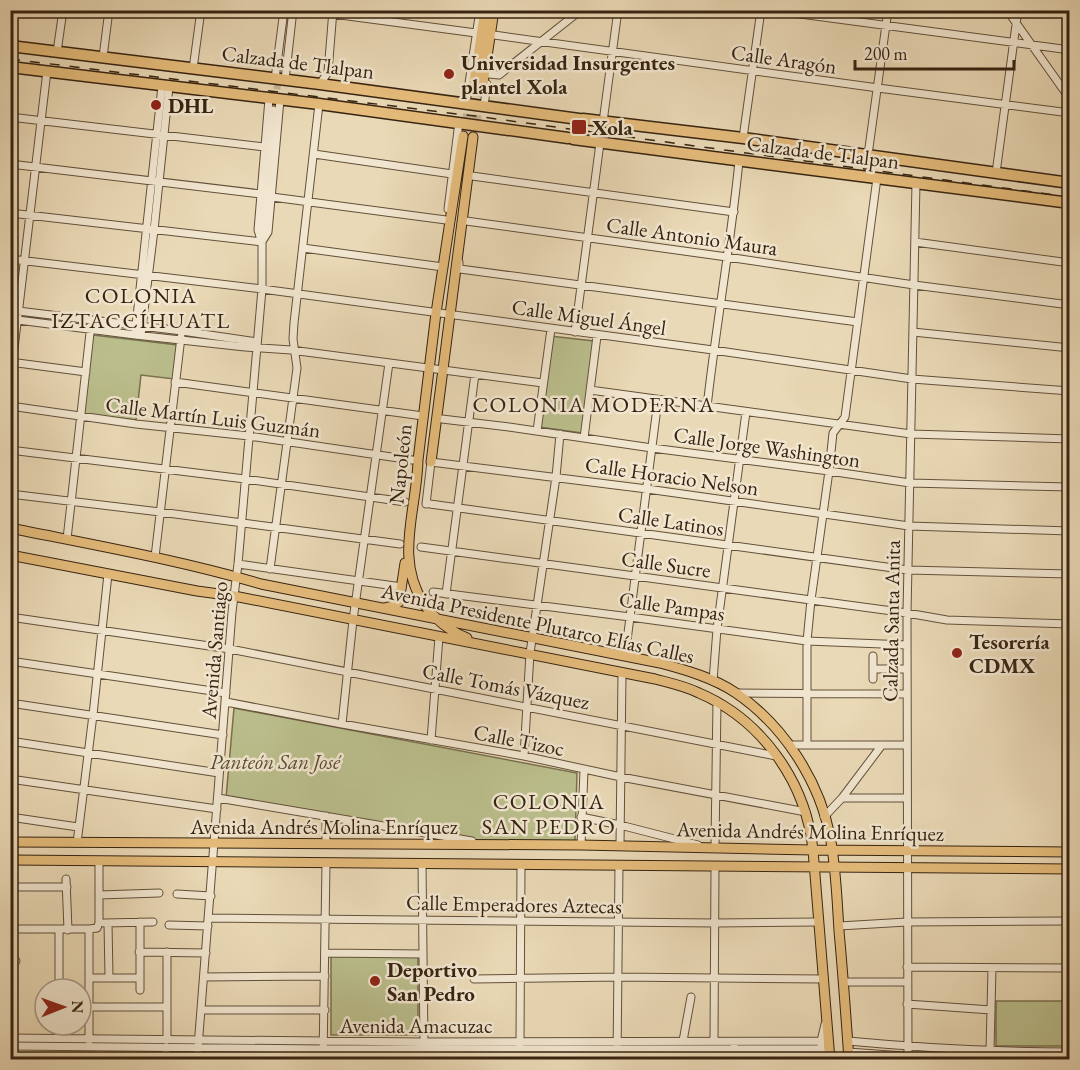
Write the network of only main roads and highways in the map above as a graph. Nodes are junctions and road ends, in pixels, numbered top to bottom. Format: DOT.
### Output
graph roads {
  1 [pos="485,10"];
  2 [pos="496,10"];
  3 [pos="10,46"];
  4 [pos="10,67"];
  5 [pos="1070,183"];
  6 [pos="1070,203"];
  7 [pos="431,462"];
  8 [pos="10,528"];
  9 [pos="404,545"];
  10 [pos="10,555"];
  11 [pos="382,609"];
  12 [pos="438,620"];
  13 [pos="486,645"];
  14 [pos="10,842"];
  15 [pos="813,850"];
  16 [pos="832,850"];
  17 [pos="978,852"];
  18 [pos="1070,852"];
  19 [pos="10,860"];
  20 [pos="814,867"];
  21 [pos="834,867"];
  22 [pos="978,869"];
  23 [pos="1070,869"];
  24 [pos="849,1056"];
  25 [pos="830,1059"];
  1 -- 2 [label="main road"];
  3 -- 5 [label="highway, Calzada de Tlalpan"];
  4 -- 6 [label="highway, Calzada de Tlalpan"];
  7 -- 9 [label="main road, Napoleón"];
  8 -- 11 [label="main road, Avenida Presidente Plutarco Elías Calles"];
  9 -- 11 [label="main road"];
  9 -- 12 [label="main road, Napoleón"];
  10 -- 13 [label="main road, Avenida Presidente Plutarco Elías Calles"];
  11 -- 12 [label="main road, Avenida Presidente Plutarco Elías Calles"];
  12 -- 13 [label="main road, Napoleón"];
  12 -- 16 [label="main road, Avenida Presidente Plutarco Elías Calles"];
  13 -- 15 [label="main road, Avenida Presidente Plutarco Elías Calles"];
  14 -- 15 [label="main road, Avenida Andrés Molina Enríquez"];
  15 -- 16 [label="main road, Avenida Andrés Molina Enríquez"];
  15 -- 20 [label="main road, Avenida Presidente Plutarco Elías Calles"];
  16 -- 17 [label="main road, Avenida Andrés Molina Enríquez"];
  16 -- 21 [label="main road, Avenida Presidente Plutarco Elías Calles"];
  17 -- 18 [label="main road, Avenida Andrés Molina Enríquez"];
  17 -- 22 [label="main road"];
  19 -- 20 [label="main road, Avenida Andrés Molina Enríquez"];
  20 -- 21 [label="main road, Avenida Andrés Molina Enríquez"];
  20 -- 25 [label="main road, Avenida Presidente Plutarco Elías Calles"];
  21 -- 22 [label="main road, Avenida Andrés Molina Enríquez"];
  21 -- 24 [label="main road, Avenida Presidente Plutarco Elías Calles"];
  22 -- 23 [label="main road, Avenida Andrés Molina Enríquez"];
}
